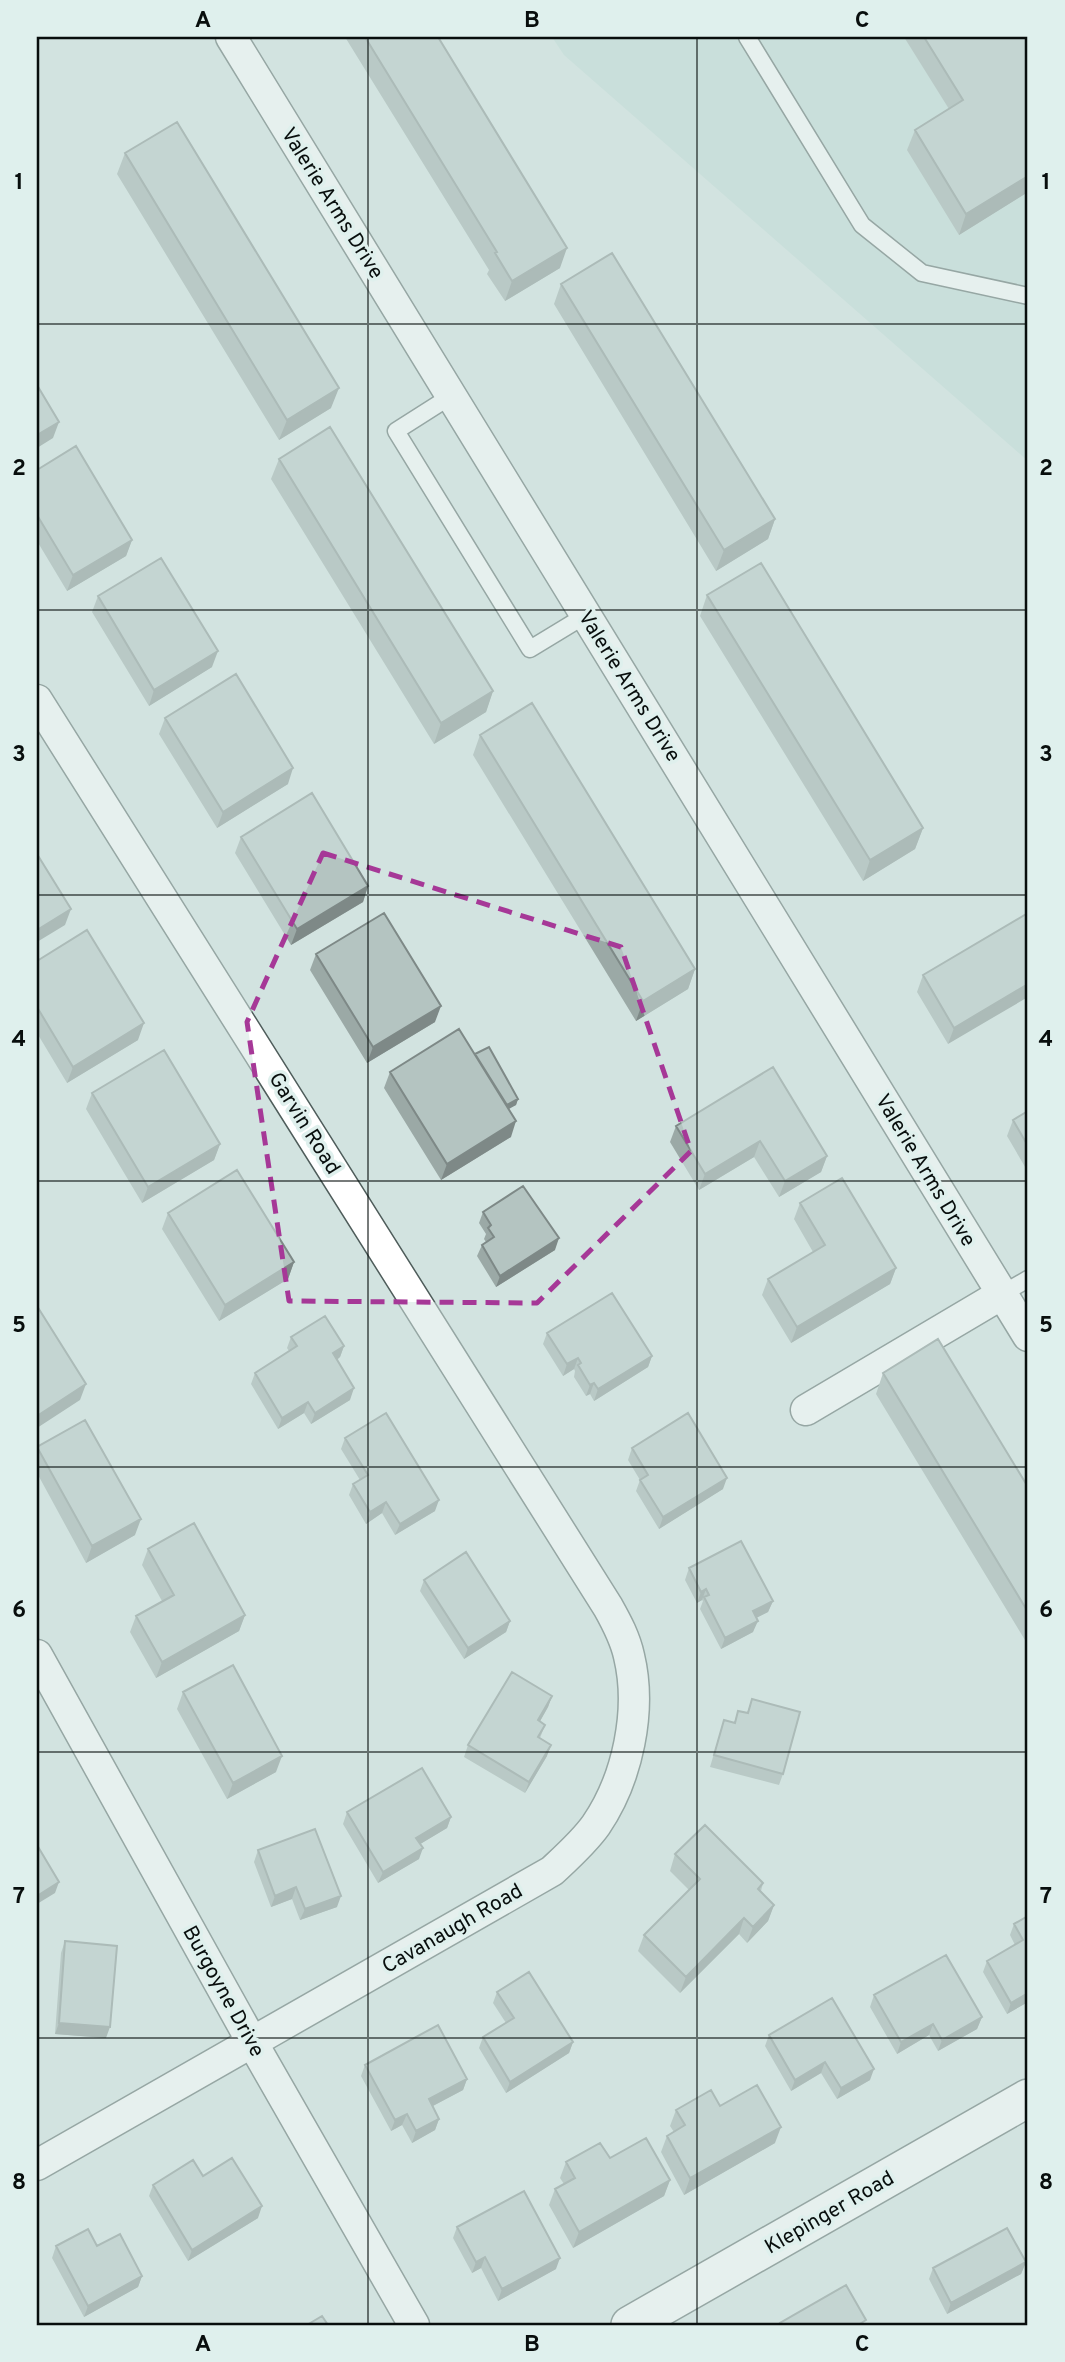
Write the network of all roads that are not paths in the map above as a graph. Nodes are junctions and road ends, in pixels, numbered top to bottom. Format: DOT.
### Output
graph roads {
  1 [pos="231,37"];
  2 [pos="747,37"];
  3 [pos="1028,296"];
  4 [pos="452,396"];
  5 [pos="586,615"];
  6 [pos="37,700"];
  7 [pos="1028,1279"];
  8 [pos="1002,1294"];
  9 [pos="1028,1336"];
  10 [pos="806,1410"];
  11 [pos="571,1548"];
  12 [pos="37,1656"];
  13 [pos="252,2042"];
  14 [pos="1028,2098"];
  15 [pos="37,2165"];
  16 [pos="414,2325"];
  17 [pos="630,2325"];
  1 -- 4 [label="street, Valerie Arms Drive"];
  2 -- 3 [label="lane"];
  4 -- 5 [label="street, Valerie Arms Drive"];
  4 -- 5 [label="lane"];
  5 -- 8 [label="street, Valerie Arms Drive"];
  6 -- 11 [label="street, Garvin Road"];
  7 -- 8 [label="lane"];
  8 -- 9 [label="street, Valerie Arms Drive"];
  8 -- 10 [label="street"];
  11 -- 13 [label="street, Cavanaugh Road"];
  12 -- 13 [label="street, Burgoyne Drive"];
  13 -- 15 [label="street, Cavanaugh Road"];
  13 -- 16 [label="street, Burgoyne Drive"];
  14 -- 17 [label="street, Klepinger Road"];
}
